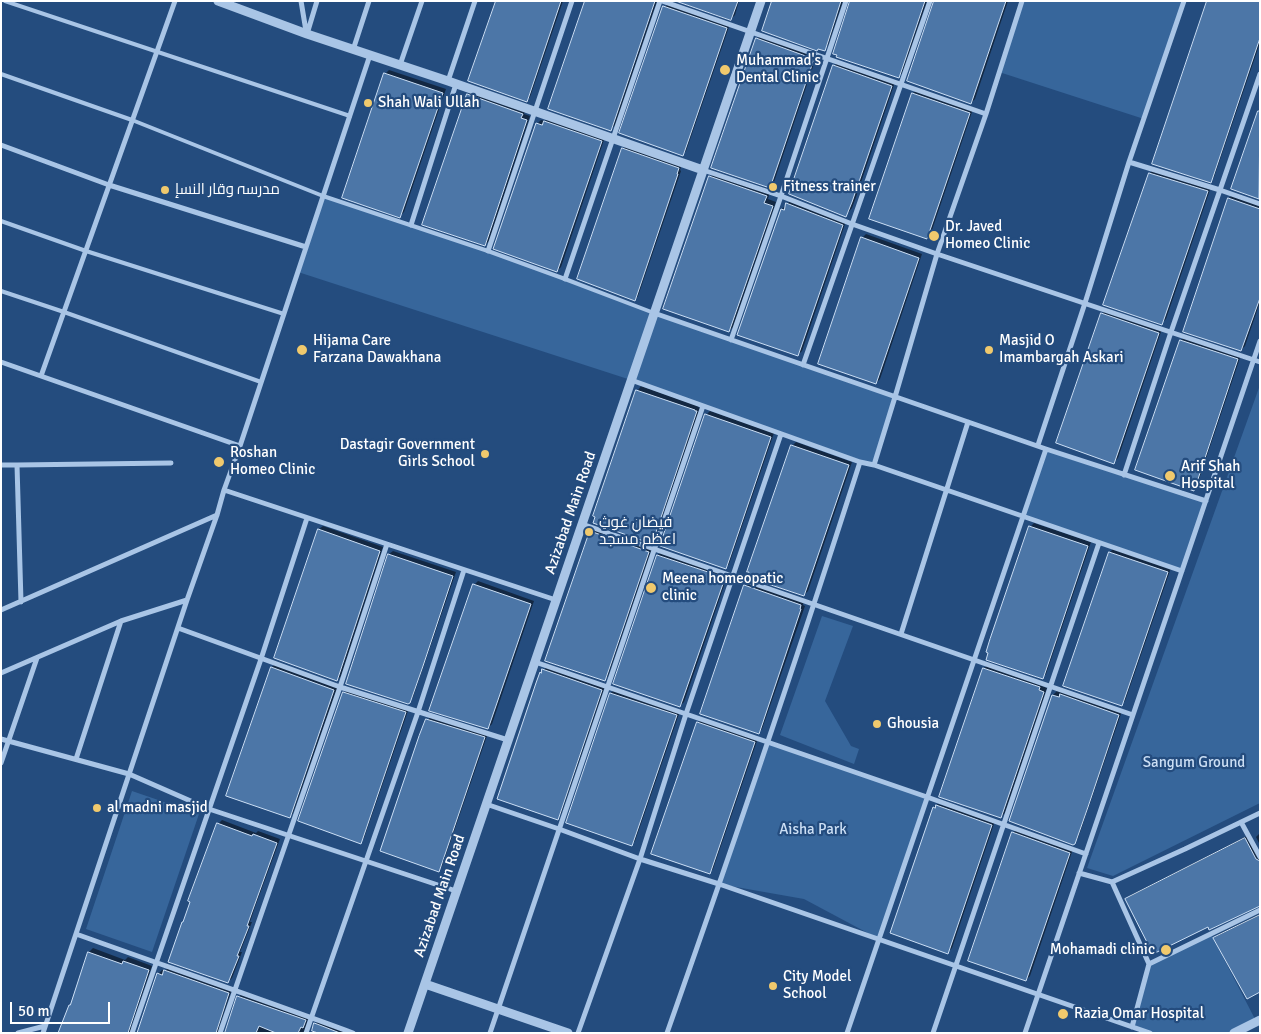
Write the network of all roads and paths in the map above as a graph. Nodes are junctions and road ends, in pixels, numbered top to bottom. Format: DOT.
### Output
graph roads {
  1 [pos="5,1"];
  2 [pos="175,1"];
  3 [pos="218,1"];
  4 [pos="301,1"];
  5 [pos="317,1"];
  6 [pos="369,1"];
  7 [pos="422,1"];
  8 [pos="475,1"];
  9 [pos="572,1"];
  10 [pos="661,1"];
  11 [pos="761,1"];
  12 [pos="846,1"];
  13 [pos="930,1"];
  14 [pos="1022,1"];
  15 [pos="1184,1"];
  16 [pos="750,32"];
  17 [pos="307,34"];
  18 [pos="353,50"];
  19 [pos="157,52"];
  20 [pos="370,56"];
  21 [pos="827,58"];
  22 [pos="400,66"];
  23 [pos="1,74"];
  24 [pos="1260,74"];
  25 [pos="452,82"];
  26 [pos="901,84"];
  27 [pos="535,112"];
  28 [pos="986,114"];
  29 [pos="350,116"];
  30 [pos="132,120"];
  31 [pos="613,138"];
  32 [pos="1,145"];
  33 [pos="1130,162"];
  34 [pos="703,170"];
  35 [pos="109,185"];
  36 [pos="1220,190"];
  37 [pos="323,196"];
  38 [pos="781,196"];
  39 [pos="1260,204"];
  40 [pos="1,221"];
  41 [pos="852,224"];
  42 [pos="411,225"];
  43 [pos="306,247"];
  44 [pos="86,251"];
  45 [pos="488,251"];
  46 [pos="937,254"];
  47 [pos="566,279"];
  48 [pos="1,291"];
  49 [pos="1086,303"];
  50 [pos="64,312"];
  51 [pos="654,313"];
  52 [pos="284,314"];
  53 [pos="1171,332"];
  54 [pos="731,340"];
  55 [pos="1260,341"];
  56 [pos="1254,360"];
  57 [pos="1,362"];
  58 [pos="1260,362"];
  59 [pos="803,365"];
  60 [pos="41,376"];
  61 [pos="631,380"];
  62 [pos="261,382"];
  63 [pos="895,398"];
  64 [pos="703,406"];
  65 [pos="968,422"];
  66 [pos="781,434"];
  67 [pos="1038,445"];
  68 [pos="240,446"];
  69 [pos="1046,449"];
  70 [pos="860,462"];
  71 [pos="171,463"];
  72 [pos="1,465"];
  73 [pos="17,465"];
  74 [pos="874,465"];
  75 [pos="1124,475"];
  76 [pos="224,490"];
  77 [pos="946,491"];
  78 [pos="1206,501"];
  79 [pos="217,515"];
  80 [pos="1023,517"];
  81 [pos="307,518"];
  82 [pos="582,524"];
  83 [pos="1099,543"];
  84 [pos="387,544"];
  85 [pos="655,549"];
  86 [pos="464,570"];
  87 [pos="1182,571"];
  88 [pos="733,576"];
  89 [pos="187,600"];
  90 [pos="556,600"];
  91 [pos="21,602"];
  92 [pos="815,604"];
  93 [pos="1,610"];
  94 [pos="121,621"];
  95 [pos="178,628"];
  96 [pos="900,634"];
  97 [pos="37,658"];
  98 [pos="261,659"];
  99 [pos="974,660"];
  100 [pos="535,662"];
  101 [pos="1,673"];
  102 [pos="1051,686"];
  103 [pos="340,687"];
  104 [pos="608,687"];
  105 [pos="418,712"];
  106 [pos="686,714"];
  107 [pos="1133,715"];
  108 [pos="1,739"];
  109 [pos="508,740"];
  110 [pos="8,741"];
  111 [pos="768,742"];
  112 [pos="76,759"];
  113 [pos="1,763"];
  114 [pos="129,774"];
  115 [pos="927,797"];
  116 [pos="486,804"];
  117 [pos="209,809"];
  118 [pos="1260,813"];
  119 [pos="1241,822"];
  120 [pos="1004,824"];
  121 [pos="559,829"];
  122 [pos="287,836"];
  123 [pos="1086,854"];
  124 [pos="1260,857"];
  125 [pos="640,859"];
  126 [pos="366,862"];
  127 [pos="1079,873"];
  128 [pos="1112,882"];
  129 [pos="719,884"];
  130 [pos="456,891"];
  131 [pos="1260,910"];
  132 [pos="76,934"];
  133 [pos="879,940"];
  134 [pos="156,963"];
  135 [pos="1148,964"];
  136 [pos="956,966"];
  137 [pos="425,984"];
  138 [pos="235,990"];
  139 [pos="1038,994"];
  140 [pos="498,1009"];
  141 [pos="312,1018"];
  142 [pos="1258,1023"];
  143 [pos="45,1026"];
  144 [pos="1132,1027"];
  145 [pos="18,1033"];
  146 [pos="43,1033"];
  147 [pos="132,1033"];
  148 [pos="220,1033"];
  149 [pos="306,1033"];
  150 [pos="353,1033"];
  151 [pos="408,1033"];
  152 [pos="490,1033"];
  153 [pos="568,1033"];
  154 [pos="578,1033"];
  155 [pos="667,1033"];
  156 [pos="847,1033"];
  157 [pos="933,1033"];
  158 [pos="1025,1033"];
  159 [pos="1150,1033"];
  160 [pos="1234,1033"];
  1 -- 19 [label="lane"];
  2 -- 19 [label="street"];
  3 -- 17 [label="street"];
  4 -- 17 [label="street"];
  5 -- 17 [label="street"];
  6 -- 18 [label="street"];
  7 -- 22 [label="street"];
  8 -- 25 [label="street"];
  9 -- 27 [label="street"];
  10 -- 16 [label="street"];
  10 -- 31 [label="street"];
  11 -- 16 [label="street, Azizabad Main Road"];
  12 -- 21 [label="street"];
  13 -- 26 [label="street"];
  14 -- 28 [label="street"];
  15 -- 33 [label="street"];
  16 -- 21 [label="street"];
  16 -- 34 [label="street, Azizabad Main Road"];
  17 -- 18 [label="street"];
  18 -- 20 [label="street"];
  19 -- 29 [label="lane"];
  19 -- 30 [label="street"];
  20 -- 22 [label="street"];
  20 -- 29 [label="street"];
  21 -- 26 [label="street"];
  21 -- 38 [label="street"];
  22 -- 25 [label="street"];
  23 -- 30 [label="lane"];
  24 -- 36 [label="street"];
  25 -- 27 [label="street"];
  25 -- 42 [label="street"];
  26 -- 28 [label="street"];
  26 -- 41 [label="street"];
  27 -- 31 [label="street"];
  27 -- 45 [label="street"];
  28 -- 46 [label="street"];
  29 -- 37 [label="street"];
  30 -- 35 [label="street"];
  30 -- 37 [label="lane"];
  31 -- 34 [label="street"];
  31 -- 47 [label="street"];
  32 -- 35 [label="street"];
  33 -- 36 [label="street"];
  33 -- 49 [label="street"];
  34 -- 38 [label="street"];
  34 -- 51 [label="street, Azizabad Main Road"];
  35 -- 43 [label="street"];
  35 -- 44 [label="street"];
  36 -- 39 [label="street"];
  36 -- 53 [label="street"];
  37 -- 42 [label="lane"];
  37 -- 43 [label="street"];
  38 -- 41 [label="street"];
  38 -- 54 [label="street"];
  40 -- 44 [label="lane"];
  41 -- 46 [label="street"];
  41 -- 59 [label="street"];
  42 -- 45 [label="lane"];
  43 -- 52 [label="street"];
  44 -- 50 [label="street"];
  44 -- 52 [label="lane"];
  45 -- 47 [label="lane"];
  46 -- 49 [label="street"];
  46 -- 63 [label="street"];
  47 -- 51 [label="lane"];
  48 -- 50 [label="lane"];
  49 -- 53 [label="street"];
  49 -- 67 [label="street"];
  50 -- 60 [label="street"];
  50 -- 62 [label="lane"];
  51 -- 54 [label="street"];
  51 -- 61 [label="street, Azizabad Main Road"];
  52 -- 62 [label="street"];
  53 -- 56 [label="street"];
  53 -- 75 [label="street"];
  54 -- 59 [label="street"];
  55 -- 56 [label="street"];
  56 -- 58 [label="street"];
  56 -- 78 [label="street"];
  57 -- 60 [label="street"];
  59 -- 63 [label="street"];
  60 -- 68 [label="street"];
  61 -- 64 [label="street"];
  61 -- 82 [label="street, Azizabad Main Road"];
  62 -- 68 [label="street"];
  63 -- 65 [label="street"];
  63 -- 74 [label="street"];
  64 -- 66 [label="street"];
  64 -- 85 [label="street"];
  65 -- 67 [label="street"];
  65 -- 77 [label="street"];
  66 -- 70 [label="street"];
  66 -- 88 [label="street"];
  67 -- 69 [label="street"];
  68 -- 76 [label="street"];
  69 -- 75 [label="street"];
  69 -- 80 [label="street"];
  70 -- 74 [label="street"];
  70 -- 92 [label="street"];
  71 -- 73 [label="street"];
  72 -- 73 [label="street"];
  73 -- 91 [label="street"];
  74 -- 77 [label="street"];
  75 -- 78 [label="street"];
  76 -- 79 [label="street"];
  76 -- 81 [label="street"];
  77 -- 80 [label="street"];
  77 -- 96 [label="street"];
  78 -- 87 [label="street"];
  79 -- 89 [label="street"];
  79 -- 91 [label="street"];
  80 -- 83 [label="street"];
  80 -- 99 [label="street"];
  81 -- 84 [label="street"];
  81 -- 98 [label="street"];
  82 -- 85 [label="street"];
  82 -- 90 [label="street, Azizabad Main Road"];
  83 -- 87 [label="street"];
  83 -- 102 [label="street"];
  84 -- 86 [label="street"];
  84 -- 103 [label="street"];
  85 -- 88 [label="street"];
  85 -- 104 [label="street"];
  86 -- 90 [label="street"];
  86 -- 105 [label="street"];
  87 -- 107 [label="street"];
  88 -- 92 [label="street"];
  88 -- 106 [label="street"];
  89 -- 94 [label="street"];
  89 -- 95 [label="street"];
  90 -- 100 [label="street, Azizabad Main Road"];
  91 -- 93 [label="street"];
  92 -- 96 [label="street"];
  92 -- 111 [label="street"];
  94 -- 97 [label="street"];
  94 -- 112 [label="street"];
  95 -- 98 [label="street"];
  95 -- 114 [label="street"];
  96 -- 99 [label="street"];
  97 -- 101 [label="street"];
  97 -- 110 [label="street"];
  98 -- 103 [label="street"];
  98 -- 117 [label="street"];
  99 -- 102 [label="street"];
  99 -- 115 [label="street"];
  100 -- 104 [label="street"];
  100 -- 109 [label="street, Azizabad Main Road"];
  102 -- 107 [label="street"];
  102 -- 120 [label="street"];
  103 -- 105 [label="street"];
  103 -- 122 [label="street"];
  104 -- 106 [label="street"];
  104 -- 121 [label="street"];
  105 -- 109 [label="street"];
  105 -- 126 [label="street"];
  106 -- 111 [label="street"];
  106 -- 125 [label="street"];
  107 -- 123 [label="street"];
  108 -- 110 [label="street"];
  109 -- 116 [label="street, Azizabad Main Road"];
  110 -- 112 [label="street"];
  110 -- 113 [label="street"];
  111 -- 115 [label="street"];
  111 -- 129 [label="street"];
  112 -- 114 [label="street"];
  114 -- 117 [label="street"];
  114 -- 132 [label="street"];
  115 -- 120 [label="street"];
  115 -- 133 [label="street"];
  116 -- 121 [label="street"];
  116 -- 130 [label="street, Azizabad Main Road"];
  117 -- 122 [label="street"];
  117 -- 134 [label="street"];
  118 -- 119 [label="street"];
  119 -- 124 [label="street"];
  119 -- 128 [label="street"];
  120 -- 123 [label="street"];
  120 -- 136 [label="street"];
  121 -- 125 [label="street"];
  121 -- 140 [label="street"];
  122 -- 126 [label="street"];
  122 -- 138 [label="street"];
  123 -- 127 [label="street"];
  125 -- 129 [label="street"];
  125 -- 154 [label="street"];
  126 -- 130 [label="street"];
  126 -- 141 [label="street"];
  127 -- 128 [label="street"];
  127 -- 139 [label="street"];
  128 -- 135 [label="street"];
  129 -- 133 [label="street"];
  129 -- 155 [label="street"];
  130 -- 137 [label="street, Azizabad Main Road"];
  131 -- 135 [label="street"];
  132 -- 134 [label="street"];
  132 -- 143 [label="street"];
  133 -- 136 [label="street"];
  133 -- 156 [label="street"];
  134 -- 138 [label="street"];
  134 -- 147 [label="street"];
  135 -- 144 [label="street"];
  136 -- 139 [label="street"];
  136 -- 157 [label="street"];
  137 -- 140 [label="street"];
  137 -- 151 [label="street, Azizabad Main Road"];
  138 -- 141 [label="street"];
  138 -- 148 [label="street"];
  139 -- 144 [label="street"];
  139 -- 158 [label="street"];
  140 -- 152 [label="street"];
  140 -- 153 [label="street"];
  141 -- 149 [label="street"];
  141 -- 150 [label="street"];
  142 -- 160 [label="street"];
  143 -- 145 [label="street"];
  143 -- 146 [label="street"];
  144 -- 159 [label="street"];
}
